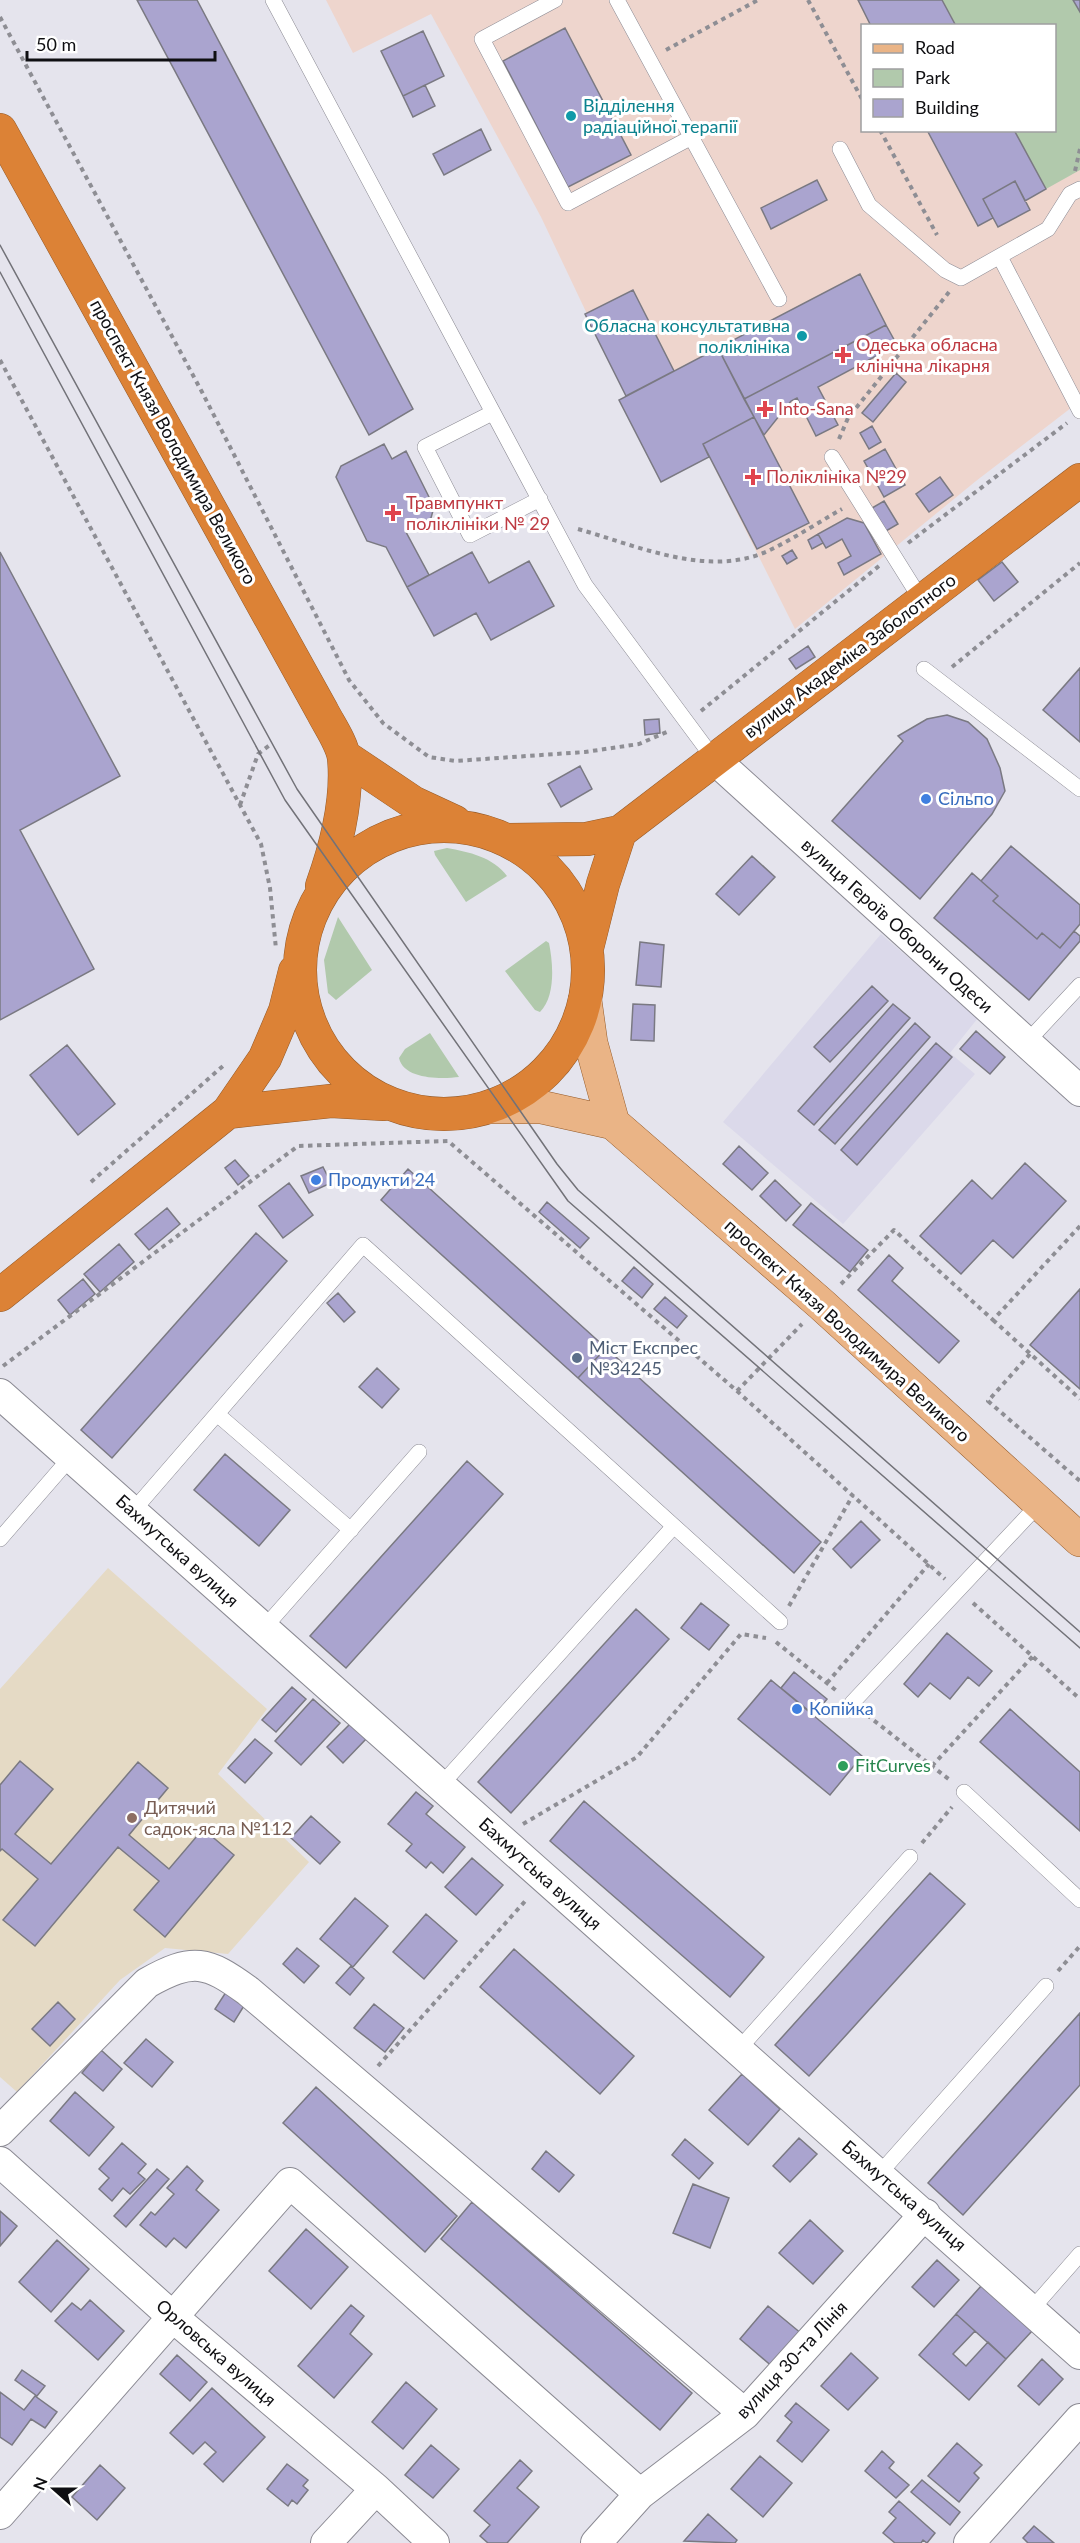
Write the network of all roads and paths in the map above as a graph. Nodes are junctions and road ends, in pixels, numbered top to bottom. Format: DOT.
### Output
graph roads {
  1 [pos="273,0"];
  2 [pos="555,0"];
  3 [pos="617,0"];
  4 [pos="758,0"];
  5 [pos="808,0"];
  6 [pos="0,16"];
  7 [pos="649,59"];
  8 [pos="861,97"];
  9 [pos="0,130"];
  10 [pos="881,132"];
  11 [pos="692,137"];
  12 [pos="840,149"];
  13 [pos="1080,189"];
  14 [pos="939,239"];
  15 [pos="1000,257"];
  16 [pos="961,278"];
  17 [pos="779,299"];
  18 [pos="0,360"];
  19 [pos="1080,411"];
  20 [pos="492,413"];
  21 [pos="832,457"];
  22 [pos="1080,480"];
  23 [pos="540,499"];
  24 [pos="859,500"];
  25 [pos="552,521"];
  26 [pos="1080,563"];
  27 [pos="922,601"];
  28 [pos="924,669"];
  29 [pos="938,679"];
  30 [pos="685,724"];
  31 [pos="271,744"];
  32 [pos="344,756"];
  33 [pos="714,759"];
  34 [pos="1080,789"];
  35 [pos="240,805"];
  36 [pos="464,826"];
  37 [pos="620,832"];
  38 [pos="507,840"];
  39 [pos="313,908"];
  40 [pos="587,950"];
  41 [pos="288,951"];
  42 [pos="1080,985"];
  43 [pos="585,1000"];
  44 [pos="1026,1043"];
  45 [pos="229,1060"];
  46 [pos="1080,1091"];
  47 [pos="392,1105"];
  48 [pos="490,1107"];
  49 [pos="228,1112"];
  50 [pos="613,1124"];
  51 [pos="88,1184"];
  52 [pos="1080,1226"];
  53 [pos="894,1230"];
  54 [pos="0,1295"];
  55 [pos="993,1320"];
  56 [pos="1030,1354"];
  57 [pos="0,1369"];
  58 [pos="0,1394"];
  59 [pos="1080,1399"];
  60 [pos="217,1414"];
  61 [pos="419,1452"];
  62 [pos="71,1457"];
  63 [pos="1080,1481"];
  64 [pos="853,1495"];
  65 [pos="1039,1504"];
  66 [pos="132,1512"];
  67 [pos="674,1526"];
  68 [pos="351,1530"];
  69 [pos="0,1539"];
  70 [pos="1080,1540"];
  71 [pos="929,1564"];
  72 [pos="957,1589"];
  73 [pos="780,1622"];
  74 [pos="264,1628"];
  75 [pos="1032,1656"];
  76 [pos="827,1683"];
  77 [pos="1080,1699"];
  78 [pos="852,1703"];
  79 [pos="932,1766"];
  80 [pos="441,1785"];
  81 [pos="964,1792"];
  82 [pos="500,1838"];
  83 [pos="910,1857"];
  84 [pos="545,1878"];
  85 [pos="1080,1900"];
  86 [pos="1080,1946"];
  87 [pos="1046,1986"];
  88 [pos="738,2050"];
  89 [pos="360,2087"];
  90 [pos="4,2118"];
  91 [pos="0,2162"];
  92 [pos="879,2174"];
  93 [pos="925,2214"];
  94 [pos="1080,2254"];
  95 [pos="1031,2310"];
  96 [pos="174,2318"];
  97 [pos="1080,2354"];
  98 [pos="745,2414"];
  99 [pos="1080,2420"];
  100 [pos="376,2489"];
  101 [pos="640,2494"];
  102 [pos="0,2514"];
  103 [pos="326,2543"];
  104 [pos="434,2543"];
  105 [pos="596,2543"];
  106 [pos="969,2543"];
  1 -- 20 [label="lane"];
  2 -- 11 [label="lane"];
  3 -- 7 [label="lane"];
  4 -- 7 [label="path"];
  5 -- 8 [label="path"];
  6 -- 30 [label="path"];
  7 -- 11 [label="lane"];
  9 -- 32 [label="highway, проспект Князя Володимира Великого"];
  10 -- 14 [label="path"];
  11 -- 17 [label="lane"];
  12 -- 16 [label="lane"];
  13 -- 15 [label="lane"];
  15 -- 16 [label="lane"];
  15 -- 19 [label="lane"];
  16 -- 21 [label="path"];
  18 -- 35 [label="path"];
  20 -- 23 [label="lane"];
  20 -- 23 [label="lane"];
  21 -- 24 [label="lane"];
  22 -- 27 [label="highway, вулиця Академіка Заболотного"];
  23 -- 25 [label="lane"];
  24 -- 25 [label="path"];
  24 -- 27 [label="lane"];
  25 -- 30 [label="lane"];
  26 -- 29 [label="path"];
  27 -- 33 [label="highway, вулиця Академіка Заболотного"];
  28 -- 29 [label="lane"];
  29 -- 34 [label="lane"];
  30 -- 33 [label="lane"];
  31 -- 35 [label="path"];
  32 -- 36 [label="highway"];
  32 -- 39 [label="highway, проспект Князя Володимира Великого"];
  33 -- 37 [label="highway, вулиця Академіка Заболотного"];
  33 -- 44 [label="street, вулиця Героїв Оборони Одеси"];
  35 -- 41 [label="path"];
  36 -- 38 [label="highway"];
  36 -- 39 [label="highway"];
  37 -- 38 [label="highway, вулиця Академіка Заболотного"];
  37 -- 40 [label="highway"];
  38 -- 40 [label="highway"];
  39 -- 41 [label="highway, проспект Князя Володимира Великого"];
  40 -- 43 [label="highway"];
  41 -- 47 [label="highway"];
  41 -- 49 [label="highway"];
  42 -- 44 [label="lane"];
  43 -- 48 [label="highway"];
  43 -- 50 [label="main road"];
  44 -- 46 [label="street, вулиця Героїв Оборони Одеси"];
  45 -- 51 [label="path"];
  47 -- 48 [label="highway"];
  47 -- 49 [label="highway"];
  48 -- 50 [label="main road, проспект Князя Володимира Великого"];
  49 -- 54 [label="highway"];
  50 -- 65 [label="main road, проспект Князя Володимира Великого"];
  52 -- 55 [label="path"];
  53 -- 55 [label="path"];
  55 -- 56 [label="path"];
  56 -- 59 [label="path"];
  56 -- 63 [label="path"];
  57 -- 64 [label="path"];
  58 -- 62 [label="street, Бахмутська вулиця"];
  60 -- 66 [label="lane"];
  60 -- 67 [label="lane"];
  60 -- 68 [label="lane"];
  61 -- 68 [label="lane"];
  62 -- 66 [label="street, Бахмутська вулиця"];
  62 -- 69 [label="lane"];
  64 -- 71 [label="path"];
  64 -- 73 [label="path"];
  65 -- 70 [label="main road, проспект Князя Володимира Великого"];
  65 -- 72 [label="lane"];
  66 -- 74 [label="street, Бахмутська вулиця"];
  67 -- 73 [label="lane"];
  67 -- 80 [label="lane"];
  68 -- 74 [label="lane"];
  71 -- 72 [label="path"];
  71 -- 76 [label="path"];
  72 -- 75 [label="path"];
  72 -- 78 [label="lane"];
  73 -- 82 [label="path"];
  74 -- 80 [label="street, Бахмутська вулиця"];
  75 -- 77 [label="path"];
  75 -- 79 [label="path"];
  80 -- 82 [label="street, Бахмутська вулиця"];
  81 -- 83 [label="path"];
  81 -- 85 [label="lane"];
  82 -- 84 [label="street, Бахмутська вулиця"];
  83 -- 88 [label="lane"];
  84 -- 88 [label="street, Бахмутська вулиця"];
  84 -- 89 [label="path"];
  86 -- 87 [label="path"];
  87 -- 92 [label="lane"];
  88 -- 92 [label="street, Бахмутська вулиця"];
  89 -- 90 [label="street"];
  89 -- 98 [label="street"];
  91 -- 96 [label="street, Орловська вулиця"];
  92 -- 93 [label="street, Бахмутська вулиця"];
  93 -- 95 [label="street, Бахмутська вулиця"];
  93 -- 98 [label="street, вулиця 30-та Лінія"];
  94 -- 95 [label="lane"];
  95 -- 97 [label="street, Бахмутська вулиця"];
  96 -- 100 [label="street, Орловська вулиця"];
  96 -- 101 [label="street"];
  96 -- 102 [label="street"];
  98 -- 101 [label="street, вулиця 30-та Лінія"];
  99 -- 106 [label="street"];
  100 -- 103 [label="street"];
  100 -- 104 [label="street, Орловська вулиця"];
  101 -- 105 [label="street, вулиця 30-та Лінія"];
}
